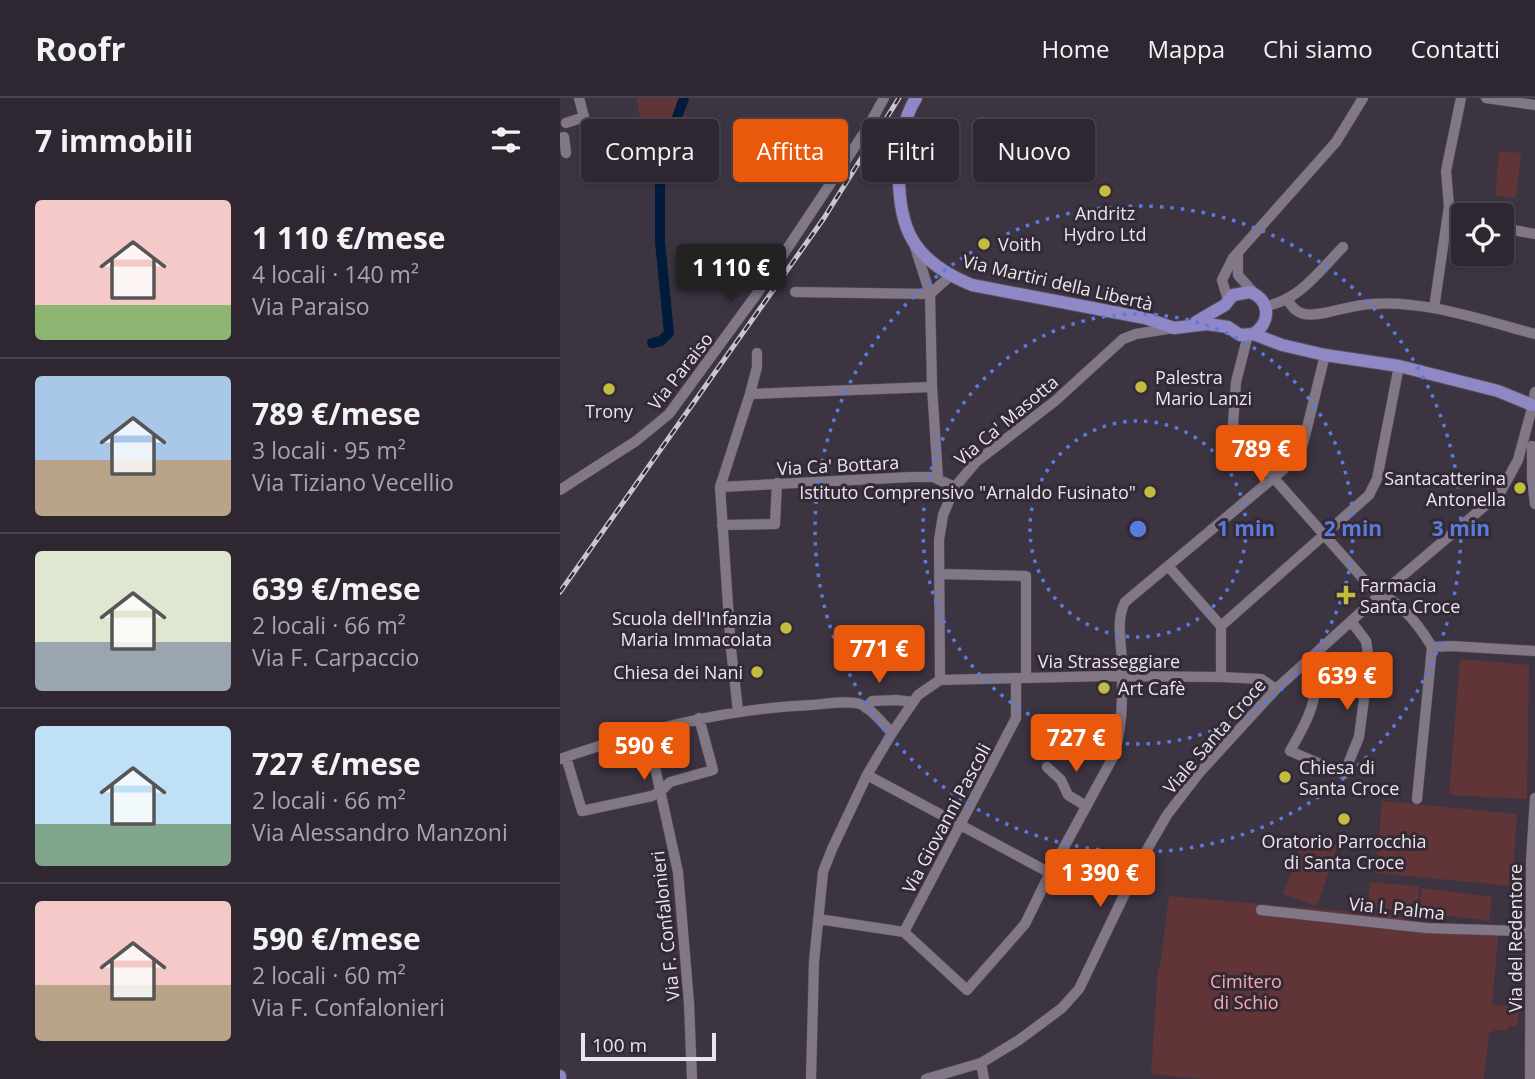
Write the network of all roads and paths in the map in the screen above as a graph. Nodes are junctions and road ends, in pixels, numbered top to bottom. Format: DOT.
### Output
graph roads {
  1 [pos="579,98"];
  2 [pos="884,98"];
  3 [pos="916,98"];
  4 [pos="1363,98"];
  5 [pos="1461,98"];
  6 [pos="1486,98"];
  7 [pos="1535,105"];
  8 [pos="566,123"];
  9 [pos="560,138"];
  10 [pos="566,153"];
  11 [pos="1514,230"];
  12 [pos="1535,234"];
  13 [pos="913,243"];
  14 [pos="1343,247"];
  15 [pos="1238,253"];
  16 [pos="1237,275"];
  17 [pos="950,276"];
  18 [pos="1223,276"];
  19 [pos="794,292"];
  20 [pos="930,294"];
  21 [pos="1256,294"];
  22 [pos="1288,300"];
  23 [pos="1226,302"];
  24 [pos="1266,306"];
  25 [pos="1434,308"];
  26 [pos="1265,324"];
  27 [pos="1189,326"];
  28 [pos="1228,327"];
  29 [pos="1174,328"];
  30 [pos="1535,334"];
  31 [pos="1250,335"];
  32 [pos="1278,344"];
  33 [pos="757,353"];
  34 [pos="1325,355"];
  35 [pos="1399,366"];
  36 [pos="932,387"];
  37 [pos="750,394"];
  38 [pos="1534,403"];
  39 [pos="1534,442"];
  40 [pos="1520,463"];
  41 [pos="1274,477"];
  42 [pos="938,478"];
  43 [pos="1532,479"];
  44 [pos="777,483"];
  45 [pos="720,487"];
  46 [pos="955,487"];
  47 [pos="560,490"];
  48 [pos="1535,504"];
  49 [pos="722,525"];
  50 [pos="1325,536"];
  51 [pos="1168,566"];
  52 [pos="939,574"];
  53 [pos="1381,594"];
  54 [pos="1351,621"];
  55 [pos="1221,626"];
  56 [pos="1432,648"];
  57 [pos="1535,652"];
  58 [pos="1306,662"];
  59 [pos="1122,676"];
  60 [pos="1221,677"];
  61 [pos="1021,678"];
  62 [pos="940,680"];
  63 [pos="1276,689"];
  64 [pos="912,702"];
  65 [pos="866,708"];
  66 [pos="738,711"];
  67 [pos="699,718"];
  68 [pos="647,731"];
  69 [pos="892,733"];
  70 [pos="563,758"];
  71 [pos="1047,768"];
  72 [pos="867,775"];
  73 [pos="661,791"];
  74 [pos="1417,799"];
  75 [pos="1535,801"];
  76 [pos="1086,806"];
  77 [pos="960,825"];
  78 [pos="1533,861"];
  79 [pos="1050,873"];
  80 [pos="1261,910"];
  81 [pos="818,919"];
  82 [pos="904,932"];
  83 [pos="1530,935"];
  84 [pos="981,1063"];
  85 [pos="692,1079"];
  86 [pos="811,1079"];
  87 [pos="926,1079"];
  88 [pos="984,1079"];
  89 [pos="1530,1079"];
  1 -- 8 [label="street"];
  2 -- 47 [label="street, Via Paraiso"];
  3 -- 13 [label="main road, Via Martiri della Libertà"];
  4 -- 15 [label="street"];
  5 -- 25 [label="street"];
  6 -- 7 [label="street"];
  9 -- 10 [label="street"];
  11 -- 12 [label="street"];
  13 -- 17 [label="main road, Via Martiri della Libertà"];
  13 -- 20 [label="street"];
  14 -- 22 [label="street"];
  15 -- 16 [label="street"];
  15 -- 18 [label="street"];
  16 -- 18 [label="street"];
  16 -- 21 [label="street"];
  17 -- 20 [label="street"];
  17 -- 29 [label="main road, Via Martiri della Libertà"];
  18 -- 23 [label="street"];
  19 -- 20 [label="street"];
  20 -- 36 [label="street"];
  21 -- 23 [label="main road, Via Martiri della Libertà"];
  21 -- 24 [label="main road"];
  22 -- 24 [label="street"];
  22 -- 25 [label="street"];
  23 -- 27 [label="main road, Via Martiri della Libertà"];
  23 -- 28 [label="main road"];
  24 -- 26 [label="main road"];
  25 -- 30 [label="street"];
  26 -- 31 [label="main road"];
  26 -- 32 [label="main road"];
  27 -- 28 [label="main road, Via Martiri della Libertà"];
  27 -- 29 [label="main road, Via Martiri della Libertà"];
  28 -- 31 [label="main road, Via Martiri della Libertà"];
  29 -- 46 [label="street, Via Ca' Masotta"];
  31 -- 32 [label="main road, Via Martiri della Libertà"];
  31 -- 41 [label="street"];
  32 -- 34 [label="main road, Via Martiri della Libertà"];
  33 -- 37 [label="street"];
  34 -- 35 [label="main road, Via Martiri della Libertà"];
  34 -- 41 [label="street"];
  35 -- 38 [label="main road, Via Martiri della Libertà"];
  35 -- 50 [label="street"];
  36 -- 37 [label="street"];
  36 -- 42 [label="street"];
  37 -- 45 [label="street"];
  38 -- 40 [label="street, Viale Santa Croce"];
  39 -- 40 [label="street, Viale Santa Croce"];
  39 -- 43 [label="street"];
  40 -- 43 [label="street"];
  40 -- 53 [label="street, Viale Santa Croce"];
  41 -- 50 [label="street"];
  41 -- 51 [label="street"];
  42 -- 44 [label="street, Via Ca' Bottara"];
  42 -- 46 [label="street, Via Ca' Bottara"];
  43 -- 48 [label="street"];
  44 -- 45 [label="street, Via Ca' Bottara"];
  44 -- 49 [label="street"];
  45 -- 49 [label="street"];
  46 -- 52 [label="street, Via Ca' Masotta"];
  49 -- 66 [label="street"];
  50 -- 53 [label="street"];
  50 -- 55 [label="street"];
  51 -- 55 [label="street"];
  51 -- 59 [label="street"];
  52 -- 61 [label="street, Via Giovanni Pascoli"];
  52 -- 62 [label="street, Via Ca' Masotta"];
  53 -- 54 [label="street, Viale Santa Croce"];
  53 -- 56 [label="street"];
  54 -- 58 [label="street, Viale Santa Croce"];
  54 -- 58 [label="street"];
  55 -- 60 [label="street"];
  56 -- 57 [label="street"];
  56 -- 74 [label="street"];
  58 -- 63 [label="street, Viale Santa Croce"];
  59 -- 60 [label="street, Via Strasseggiare"];
  59 -- 61 [label="street, Via Strasseggiare"];
  59 -- 76 [label="street"];
  60 -- 63 [label="street, Via Strasseggiare"];
  61 -- 62 [label="street, Via Strasseggiare"];
  61 -- 77 [label="street, Via Giovanni Pascoli"];
  62 -- 64 [label="street"];
  63 -- 84 [label="street, Viale Santa Croce"];
  64 -- 65 [label="street"];
  64 -- 69 [label="street"];
  65 -- 66 [label="street"];
  65 -- 69 [label="street"];
  66 -- 67 [label="street"];
  67 -- 68 [label="street"];
  67 -- 73 [label="street"];
  68 -- 70 [label="street"];
  68 -- 73 [label="street, Via F. Confalonieri"];
  69 -- 72 [label="street"];
  70 -- 73 [label="street"];
  71 -- 76 [label="street"];
  72 -- 77 [label="street"];
  72 -- 81 [label="street"];
  73 -- 85 [label="street, Via F. Confalonieri"];
  75 -- 78 [label="street, Via del Redentore"];
  76 -- 79 [label="street"];
  77 -- 79 [label="street"];
  77 -- 82 [label="street, Via Giovanni Pascoli"];
  78 -- 83 [label="street, Via del Redentore"];
  79 -- 82 [label="street"];
  80 -- 83 [label="street, Via I. Palma"];
  81 -- 82 [label="street"];
  81 -- 86 [label="street"];
  83 -- 89 [label="street, Via del Redentore"];
  84 -- 87 [label="street, Viale Santa Croce"];
  84 -- 88 [label="street"];
}
